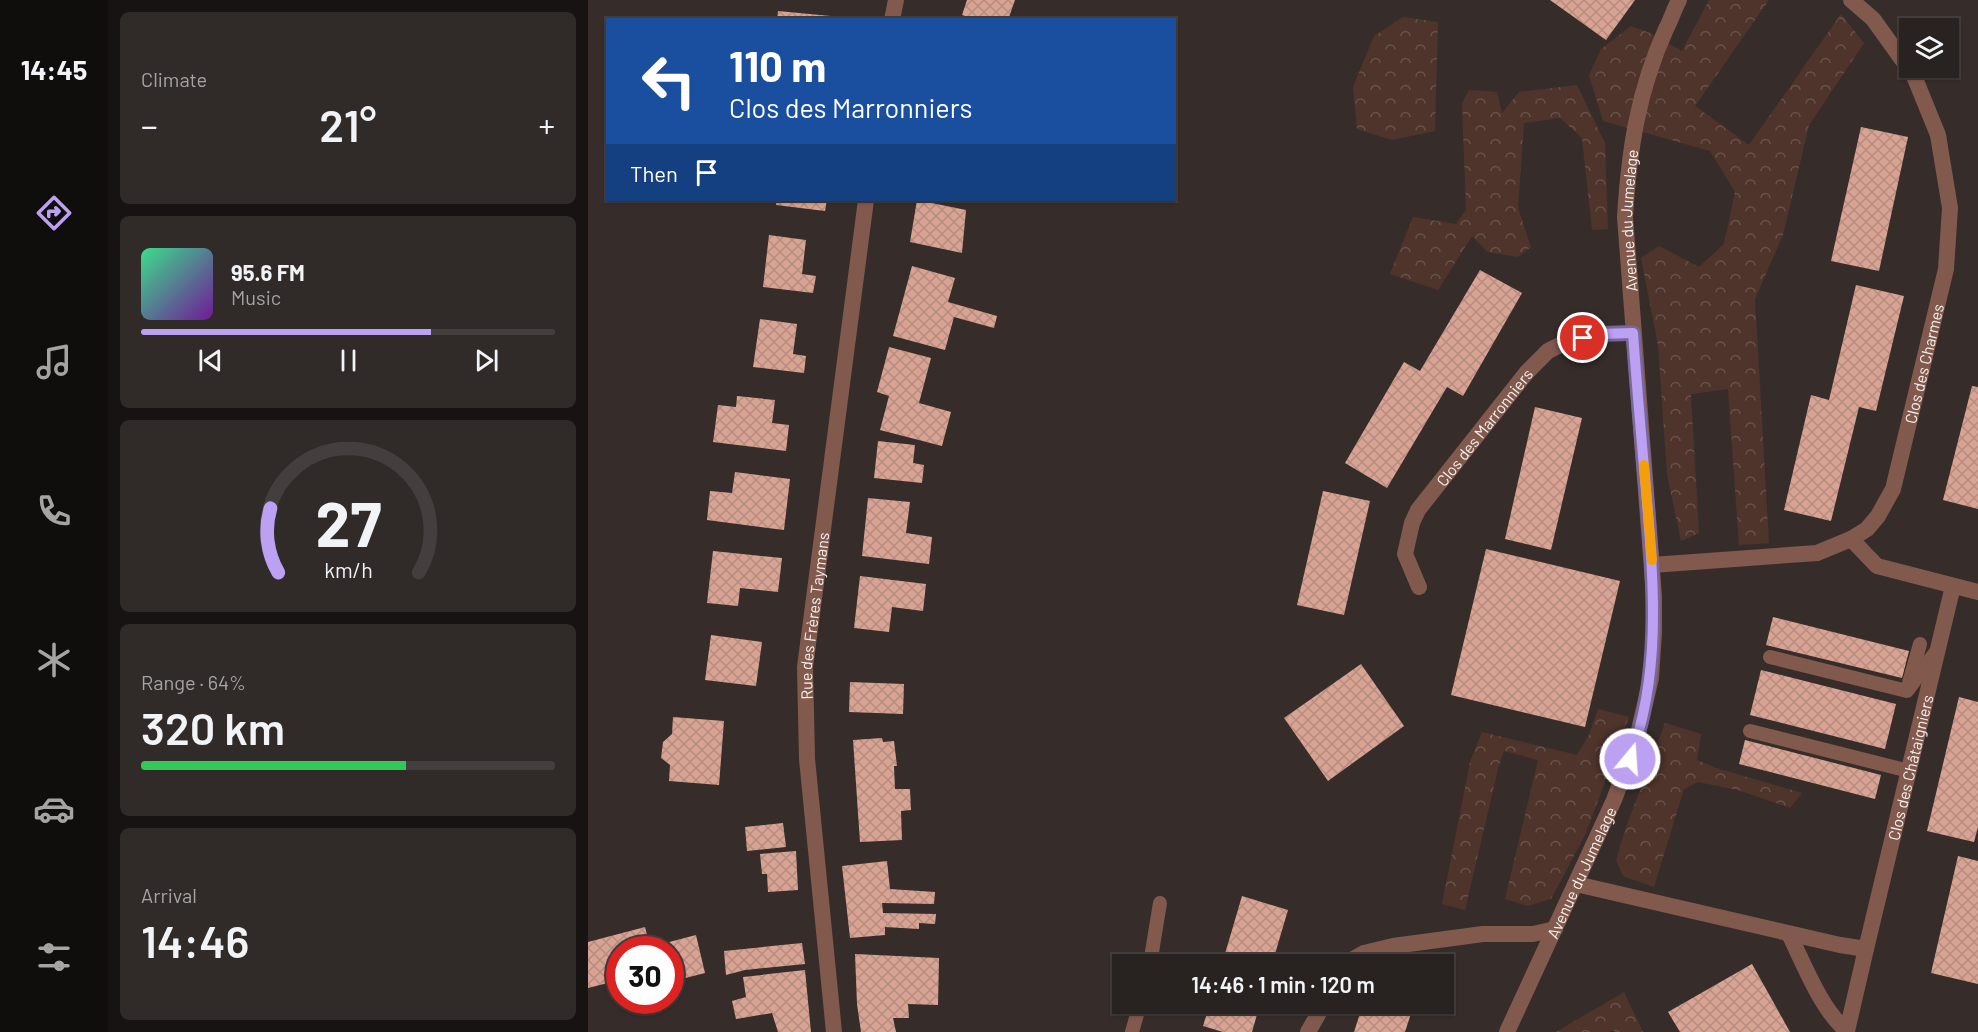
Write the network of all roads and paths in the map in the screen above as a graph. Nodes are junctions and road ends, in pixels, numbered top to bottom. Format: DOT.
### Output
graph roads {
  1 [pos="896,0"];
  2 [pos="1679,0"];
  3 [pos="1851,0"];
  4 [pos="892,18"];
  5 [pos="866,201"];
  6 [pos="1633,333"];
  7 [pos="1851,539"];
  8 [pos="1652,565"];
  9 [pos="1953,586"];
  10 [pos="1419,587"];
  11 [pos="1978,592"];
  12 [pos="1920,644"];
  13 [pos="1938,648"];
  14 [pos="1770,657"];
  15 [pos="1907,691"];
  16 [pos="1750,731"];
  17 [pos="1908,771"];
  18 [pos="1576,884"];
  19 [pos="1160,903"];
  20 [pos="1555,929"];
  21 [pos="1789,934"];
  22 [pos="1866,949"];
  23 [pos="1152,954"];
  24 [pos="1362,954"];
  25 [pos="1137,1014"];
  26 [pos="1318,1014"];
  27 [pos="834,1032"];
  28 [pos="1132,1032"];
  29 [pos="1308,1032"];
  30 [pos="1507,1032"];
  31 [pos="1848,1032"];
  1 -- 4 [label="street"];
  2 -- 6 [label="street, Avenue du Jumelage"];
  3 -- 7 [label="street, Clos des Charmes"];
  5 -- 27 [label="street, Rue des Frères Taymans"];
  6 -- 8 [label="street, Avenue du Jumelage"];
  6 -- 10 [label="street, Clos des Marronniers"];
  7 -- 8 [label="street, Clos des Charmes"];
  7 -- 9 [label="street"];
  8 -- 18 [label="street, Avenue du Jumelage"];
  9 -- 11 [label="street"];
  9 -- 13 [label="street, Clos des Châtaigniers"];
  12 -- 15 [label="lane"];
  13 -- 15 [label="lane"];
  13 -- 17 [label="street, Clos des Châtaigniers"];
  14 -- 15 [label="lane"];
  16 -- 17 [label="lane"];
  17 -- 22 [label="street, Clos des Châtaigniers"];
  18 -- 20 [label="street, Avenue du Jumelage"];
  18 -- 21 [label="street"];
  19 -- 23 [label="lane"];
  20 -- 24 [label="street"];
  20 -- 30 [label="street, Avenue du Jumelage"];
  21 -- 22 [label="street"];
  21 -- 31 [label="street, Clos des Châtaigniers"];
  22 -- 31 [label="street, Clos des Châtaigniers"];
  25 -- 28 [label="lane"];
  26 -- 29 [label="street"];
}
